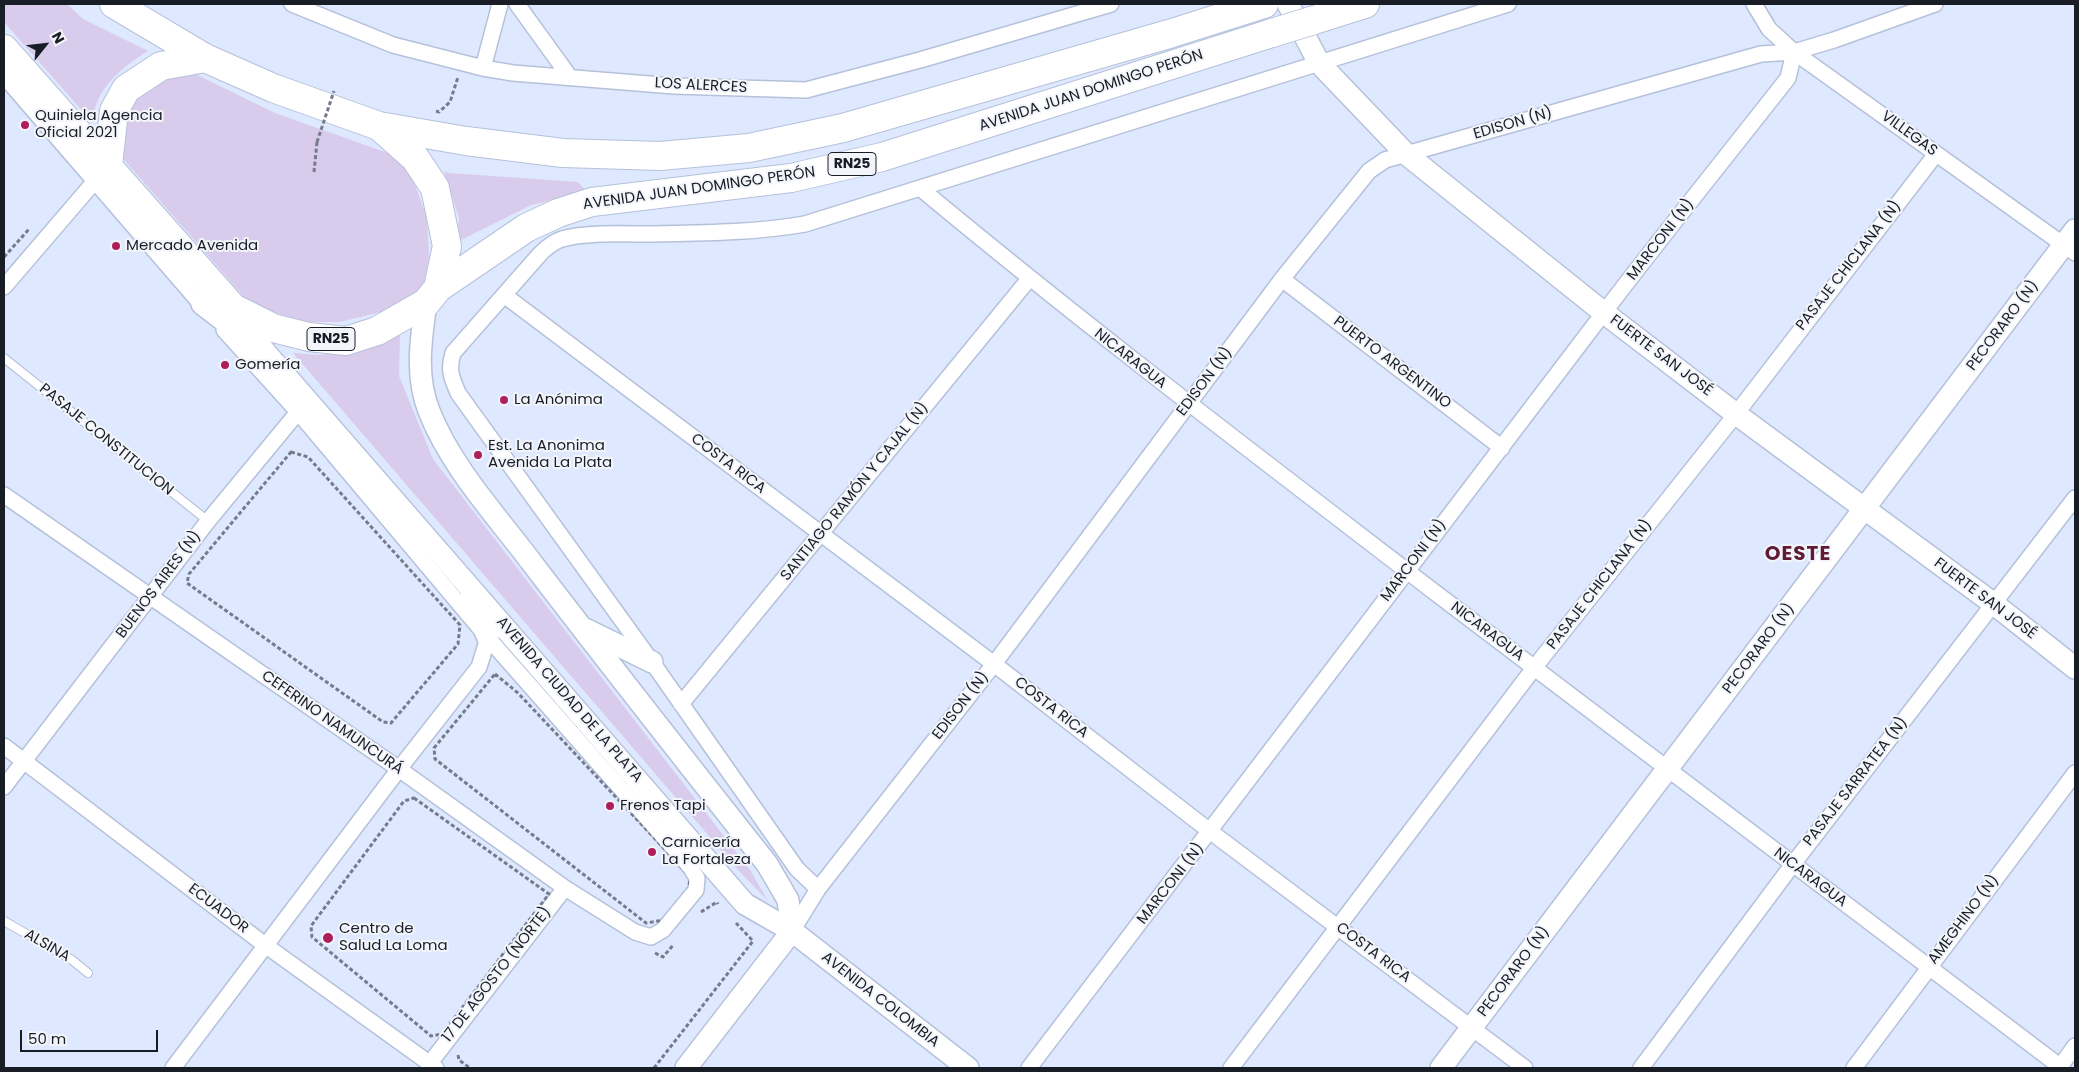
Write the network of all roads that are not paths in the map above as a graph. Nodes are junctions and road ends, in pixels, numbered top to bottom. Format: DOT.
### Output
graph roads {
  1 [pos="114,4"];
  2 [pos="292,4"];
  3 [pos="500,4"];
  4 [pos="517,4"];
  5 [pos="1110,4"];
  6 [pos="1263,4"];
  7 [pos="1288,4"];
  8 [pos="1365,4"];
  9 [pos="1508,4"];
  10 [pos="1754,4"];
  11 [pos="1935,4"];
  12 [pos="4,48"];
  13 [pos="1794,52"];
  14 [pos="205,58"];
  15 [pos="1318,63"];
  16 [pos="483,68"];
  17 [pos="4,76"];
  18 [pos="569,76"];
  19 [pos="379,126"];
  20 [pos="1406,154"];
  21 [pos="1936,154"];
  22 [pos="101,174"];
  23 [pos="920,188"];
  24 [pos="2071,242"];
  25 [pos="1029,279"];
  26 [pos="1282,279"];
  27 [pos="4,287"];
  28 [pos="432,295"];
  29 [pos="504,295"];
  30 [pos="202,304"];
  31 [pos="233,308"];
  32 [pos="1603,312"];
  33 [pos="265,352"];
  34 [pos="4,358"];
  35 [pos="1188,404"];
  36 [pos="298,412"];
  37 [pos="1736,414"];
  38 [pos="1502,448"];
  39 [pos="4,495"];
  40 [pos="2075,498"];
  41 [pos="1865,510"];
  42 [pos="208,521"];
  43 [pos="821,534"];
  44 [pos="1406,570"];
  45 [pos="462,577"];
  46 [pos="151,597"];
  47 [pos="1994,604"];
  48 [pos="580,627"];
  49 [pos="488,638"];
  50 [pos="652,662"];
  51 [pos="994,664"];
  52 [pos="1534,668"];
  53 [pos="2075,668"];
  54 [pos="682,704"];
  55 [pos="4,746"];
  56 [pos="24,761"];
  57 [pos="399,769"];
  58 [pos="1667,770"];
  59 [pos="2075,773"];
  60 [pos="4,787"];
  61 [pos="1211,832"];
  62 [pos="1792,864"];
  63 [pos="565,888"];
  64 [pos="818,889"];
  65 [pos="4,921"];
  66 [pos="1338,927"];
  67 [pos="663,930"];
  68 [pos="792,931"];
  69 [pos="265,945"];
  70 [pos="1928,968"];
  71 [pos="88,973"];
  72 [pos="1473,1027"];
  73 [pos="2075,1046"];
  74 [pos="433,1066"];
  75 [pos="173,1068"];
  76 [pos="686,1068"];
  77 [pos="968,1068"];
  78 [pos="1028,1068"];
  79 [pos="1231,1068"];
  80 [pos="1442,1068"];
  81 [pos="1525,1068"];
  82 [pos="1641,1068"];
  83 [pos="1854,1068"];
  84 [pos="2060,1068"];
  1 -- 14 [label="highway, RN25"];
  2 -- 16 [label="street, LOS ALERCES"];
  3 -- 16 [label="street"];
  4 -- 18 [label="street"];
  5 -- 18 [label="street, LOS ALERCES"];
  6 -- 19 [label="highway, AVENIDA JUAN DOMINGO PERÓN / RN25"];
  7 -- 15 [label="street, FUERTE SAN JOSÉ"];
  8 -- 28 [label="highway, AVENIDA JUAN DOMINGO PERÓN / RN25, bridge"];
  9 -- 15 [label="street, AVENIDA JUAN DOMINGO PERÓN"];
  10 -- 13 [label="street, VILLEGAS"];
  11 -- 13 [label="street, EDISON (N)"];
  12 -- 22 [label="highway, AVENIDA CIUDAD DE LA PLATA / RN25"];
  13 -- 20 [label="street, EDISON (N)"];
  13 -- 21 [label="street, VILLEGAS"];
  13 -- 32 [label="street, MARCONI (N)"];
  14 -- 19 [label="highway, RN25"];
  14 -- 22 [label="highway"];
  15 -- 20 [label="street, FUERTE SAN JOSÉ"];
  15 -- 23 [label="street, AVENIDA JUAN DOMINGO PERÓN"];
  16 -- 18 [label="street, LOS ALERCES"];
  17 -- 22 [label="street, AVENIDA CIUDAD DE LA PLATA"];
  19 -- 28 [label="highway"];
  20 -- 26 [label="street, EDISON (N)"];
  20 -- 32 [label="street, FUERTE SAN JOSÉ"];
  21 -- 24 [label="street, VILLEGAS"];
  21 -- 37 [label="street, PASAJE CHICLANA (N)"];
  22 -- 27 [label="street"];
  22 -- 30 [label="street, AVENIDA CIUDAD DE LA PLATA"];
  22 -- 31 [label="highway, AVENIDA CIUDAD DE LA PLATA / RN25"];
  23 -- 25 [label="street, NICARAGUA"];
  23 -- 29 [label="street, AVENIDA JUAN DOMINGO PERÓN"];
  24 -- 41 [label="street, PECORARO (N)"];
  25 -- 35 [label="street, NICARAGUA"];
  25 -- 43 [label="street, SANTIAGO RAMÓN Y CAJAL (N)"];
  26 -- 35 [label="street, EDISON (N)"];
  26 -- 38 [label="street, PUERTO ARGENTINO"];
  28 -- 31 [label="highway, AVENIDA JUAN DOMINGO PERÓN / RN25"];
  28 -- 48 [label="street"];
  29 -- 43 [label="street, COSTA RICA"];
  29 -- 50 [label="street, AVENIDA JUAN DOMINGO PERÓN"];
  30 -- 33 [label="street"];
  30 -- 36 [label="street, AVENIDA CIUDAD DE LA PLATA"];
  31 -- 33 [label="street, AVENIDA CIUDAD DE LA PLATA"];
  32 -- 37 [label="street, FUERTE SAN JOSÉ"];
  32 -- 38 [label="street, MARCONI (N)"];
  33 -- 45 [label="street, AVENIDA CIUDAD DE LA PLATA"];
  34 -- 42 [label="lane, PASAJE CONSTITUCION"];
  35 -- 44 [label="street, NICARAGUA"];
  35 -- 51 [label="street, EDISON (N)"];
  36 -- 42 [label="street, BUENOS AIRES (N)"];
  36 -- 49 [label="street, AVENIDA CIUDAD DE LA PLATA"];
  37 -- 41 [label="street, FUERTE SAN JOSÉ"];
  37 -- 52 [label="street, PASAJE CHICLANA (N)"];
  38 -- 44 [label="street, MARCONI (N)"];
  39 -- 46 [label="street, CEFERINO NAMUNCURÁ"];
  40 -- 47 [label="street, PASAJE SARRATEA (N)"];
  41 -- 47 [label="street, FUERTE SAN JOSÉ"];
  41 -- 58 [label="street, PECORARO (N)"];
  42 -- 46 [label="street, BUENOS AIRES (N)"];
  43 -- 51 [label="street, COSTA RICA"];
  43 -- 54 [label="street, SANTIAGO RAMÓN Y CAJAL (N)"];
  44 -- 52 [label="street, NICARAGUA"];
  44 -- 61 [label="street, MARCONI (N)"];
  45 -- 49 [label="street"];
  45 -- 68 [label="street, AVENIDA CIUDAD DE LA PLATA"];
  46 -- 56 [label="street, BUENOS AIRES (N)"];
  46 -- 57 [label="street, CEFERINO NAMUNCURÁ"];
  47 -- 53 [label="street, FUERTE SAN JOSÉ"];
  47 -- 62 [label="street, PASAJE SARRATEA (N)"];
  48 -- 50 [label="street"];
  48 -- 68 [label="street"];
  49 -- 57 [label="street"];
  49 -- 67 [label="street, AVENIDA CIUDAD DE LA PLATA"];
  50 -- 54 [label="street"];
  51 -- 61 [label="street, COSTA RICA"];
  51 -- 64 [label="street, EDISON (N)"];
  52 -- 58 [label="street, NICARAGUA"];
  52 -- 66 [label="street, PASAJE CHICLANA (N)"];
  54 -- 64 [label="street"];
  55 -- 56 [label="street, ECUADOR"];
  56 -- 60 [label="street, BUENOS AIRES (N)"];
  56 -- 69 [label="street, ECUADOR"];
  57 -- 63 [label="street, CEFERINO NAMUNCURÁ"];
  57 -- 69 [label="street"];
  58 -- 62 [label="street, NICARAGUA"];
  58 -- 72 [label="street, PECORARO (N)"];
  59 -- 70 [label="street, AMEGHINO (N)"];
  61 -- 66 [label="street, COSTA RICA"];
  61 -- 78 [label="street, MARCONI (N)"];
  62 -- 70 [label="street, NICARAGUA"];
  62 -- 82 [label="street, PASAJE SARRATEA (N)"];
  63 -- 67 [label="street, CEFERINO NAMUNCURÁ"];
  63 -- 74 [label="street, 17 DE AGOSTO (NORTE)"];
  64 -- 68 [label="street, EDISON (N)"];
  65 -- 71 [label="lane, ALSINA"];
  66 -- 72 [label="street, COSTA RICA"];
  66 -- 79 [label="street, PASAJE CHICLANA (N)"];
  68 -- 76 [label="street, EDISON (N)"];
  68 -- 77 [label="street, AVENIDA COLOMBIA"];
  69 -- 74 [label="street, ECUADOR"];
  69 -- 75 [label="street"];
  70 -- 83 [label="street, AMEGHINO (N)"];
  70 -- 84 [label="street, NICARAGUA"];
  72 -- 80 [label="street, PECORARO (N)"];
  72 -- 81 [label="street, COSTA RICA"];
  73 -- 84 [label="street"];
}
